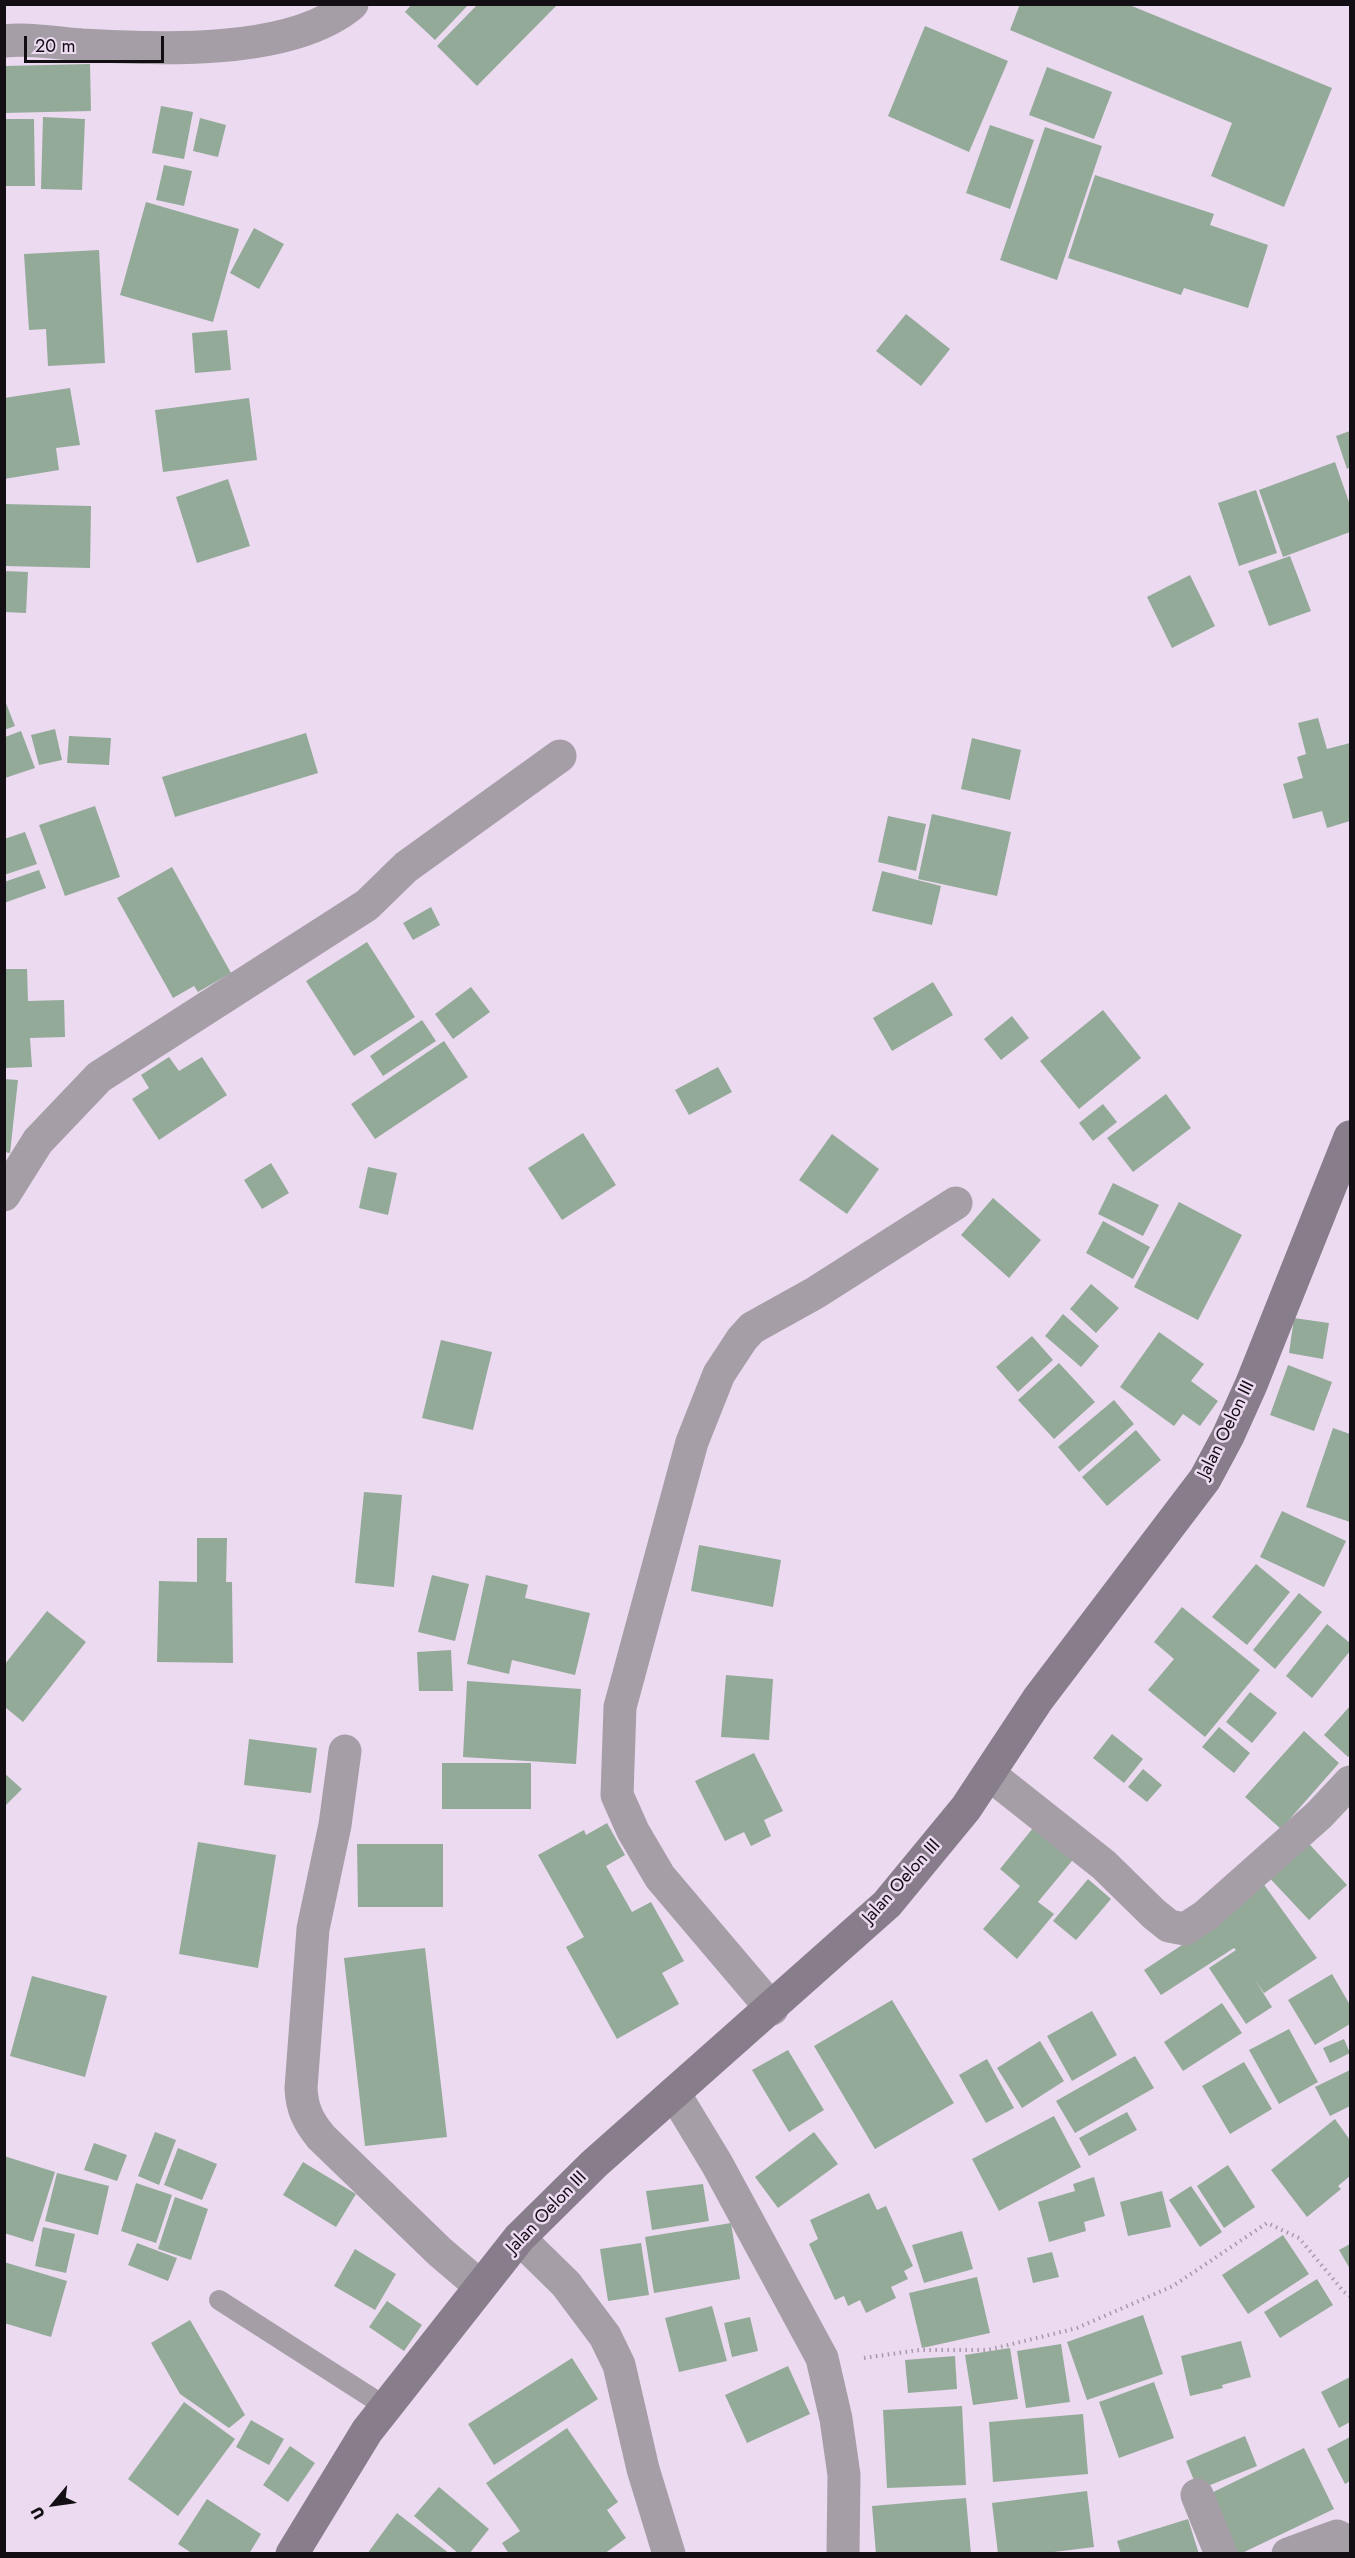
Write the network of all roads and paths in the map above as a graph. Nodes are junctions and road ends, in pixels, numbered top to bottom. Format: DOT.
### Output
graph roads {
  1 [pos="352,4"];
  2 [pos="4,41"];
  3 [pos="560,756"];
  4 [pos="1350,1137"];
  5 [pos="4,1195"];
  6 [pos="956,1203"];
  7 [pos="345,1751"];
  8 [pos="989,1774"];
  9 [pos="1350,1782"];
  10 [pos="772,2009"];
  11 [pos="675,2093"];
  12 [pos="519,2238"];
  13 [pos="480,2286"];
  14 [pos="1350,2296"];
  15 [pos="219,2300"];
  16 [pos="822,2358"];
  17 [pos="386,2407"];
  18 [pos="1197,2495"];
  19 [pos="1350,2549"];
  20 [pos="292,2553"];
  21 [pos="669,2553"];
  22 [pos="843,2553"];
  23 [pos="1221,2553"];
  24 [pos="1288,2553"];
  1 -- 2 [label="street"];
  3 -- 5 [label="street"];
  4 -- 8 [label="street, Jalan Oelon III"];
  6 -- 10 [label="street"];
  7 -- 13 [label="street"];
  8 -- 9 [label="street"];
  8 -- 10 [label="street, Jalan Oelon III"];
  10 -- 11 [label="street, Jalan Oelon III"];
  11 -- 12 [label="street, Jalan Oelon III"];
  11 -- 16 [label="street"];
  12 -- 13 [label="street, Jalan Oelon III"];
  12 -- 21 [label="street"];
  13 -- 17 [label="street, Jalan Oelon III"];
  14 -- 16 [label="path"];
  15 -- 17 [label="lane"];
  16 -- 22 [label="street"];
  17 -- 20 [label="street, Jalan Oelon III"];
  18 -- 23 [label="street"];
  19 -- 24 [label="street"];
}
